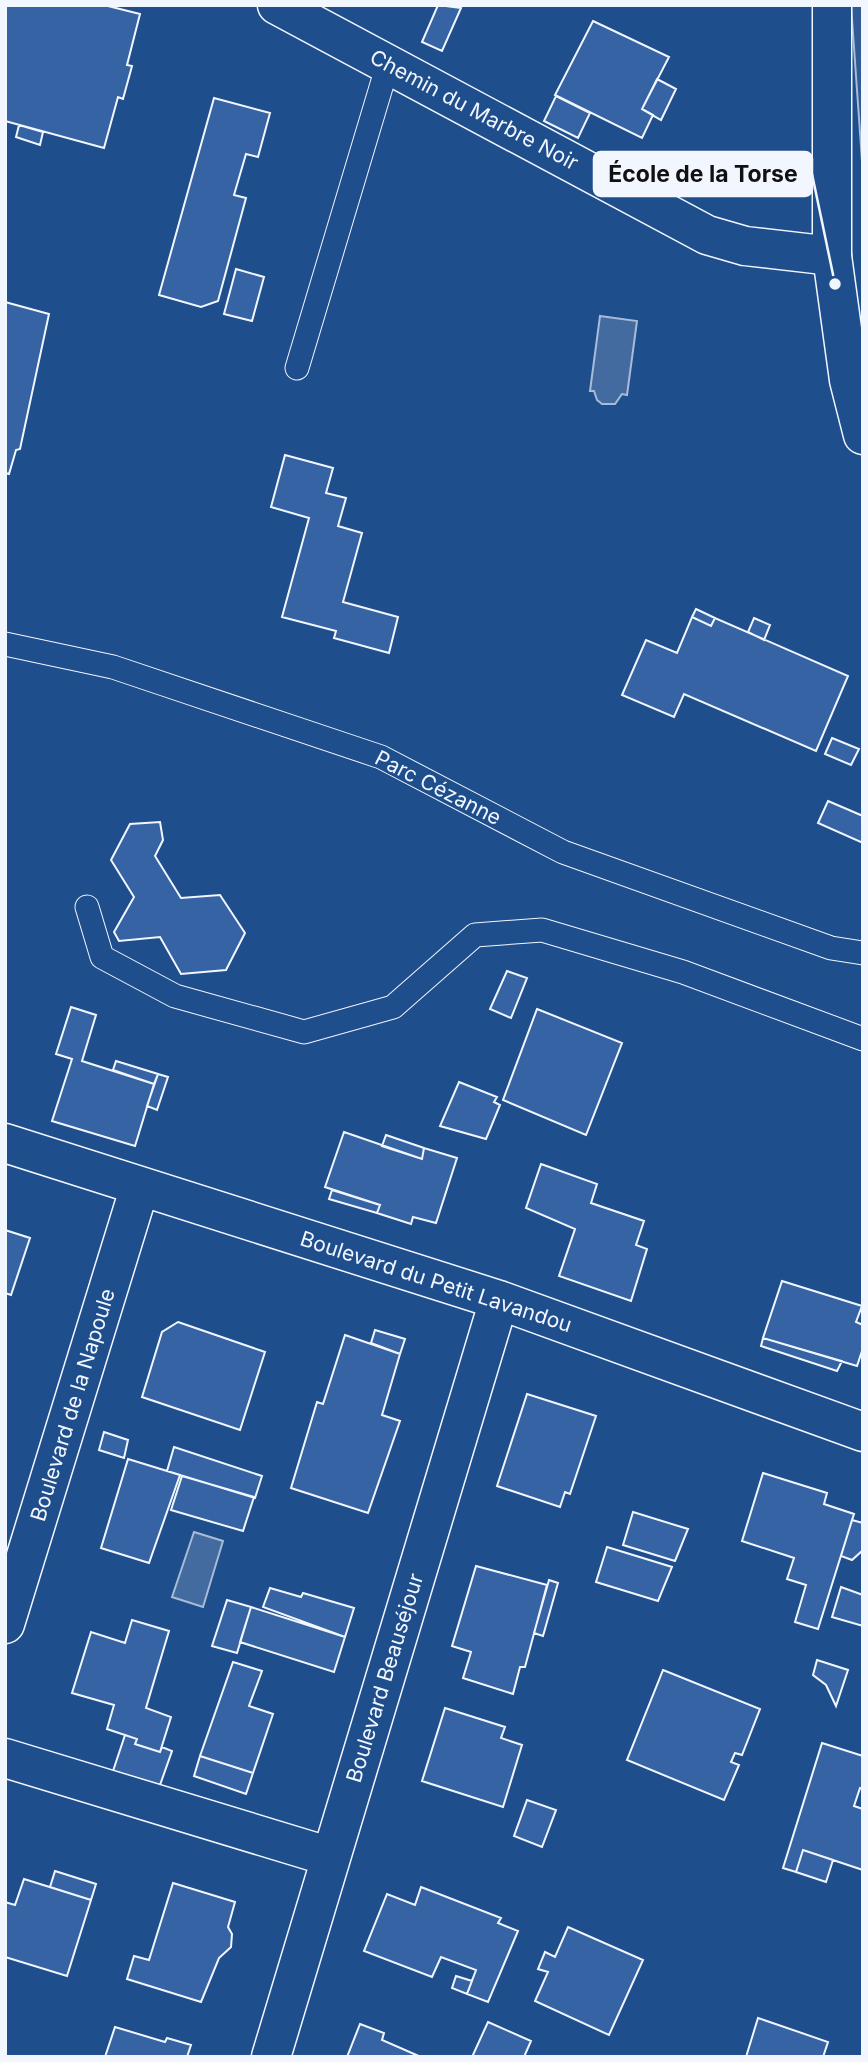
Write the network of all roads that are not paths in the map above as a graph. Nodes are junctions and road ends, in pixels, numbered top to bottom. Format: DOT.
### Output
graph roads {
  1 [pos="277,5"];
  2 [pos="804,5"];
  3 [pos="832,5"];
  4 [pos="388,64"];
  5 [pos="830,144"];
  6 [pos="832,256"];
  7 [pos="297,368"];
  8 [pos="863,435"];
  9 [pos="5,644"];
  10 [pos="87,907"];
  11 [pos="863,953"];
  12 [pos="863,1040"];
  13 [pos="5,1143"];
  14 [pos="141,1186"];
  15 [pos="499,1300"];
  16 [pos="863,1432"];
  17 [pos="5,1624"];
  18 [pos="5,1758"];
  19 [pos="331,1857"];
  20 [pos="271,2057"];
  1 -- 4 [label="street, Chemin du Marbre Noir"];
  2 -- 5 [label="street"];
  3 -- 5 [label="street"];
  4 -- 6 [label="street, Chemin du Marbre Noir"];
  4 -- 7 [label="lane"];
  5 -- 6 [label="street"];
  6 -- 8 [label="street"];
  9 -- 11 [label="lane, Parc Cézanne"];
  10 -- 12 [label="lane"];
  13 -- 14 [label="street, Boulevard du Petit Lavandou"];
  14 -- 15 [label="street, Boulevard du Petit Lavandou"];
  14 -- 17 [label="street, Boulevard de la Napoule"];
  15 -- 16 [label="street, Boulevard du Petit Lavandou"];
  15 -- 19 [label="street, Boulevard Beauséjour"];
  18 -- 19 [label="street"];
  19 -- 20 [label="street, Boulevard Beauséjour"];
}
